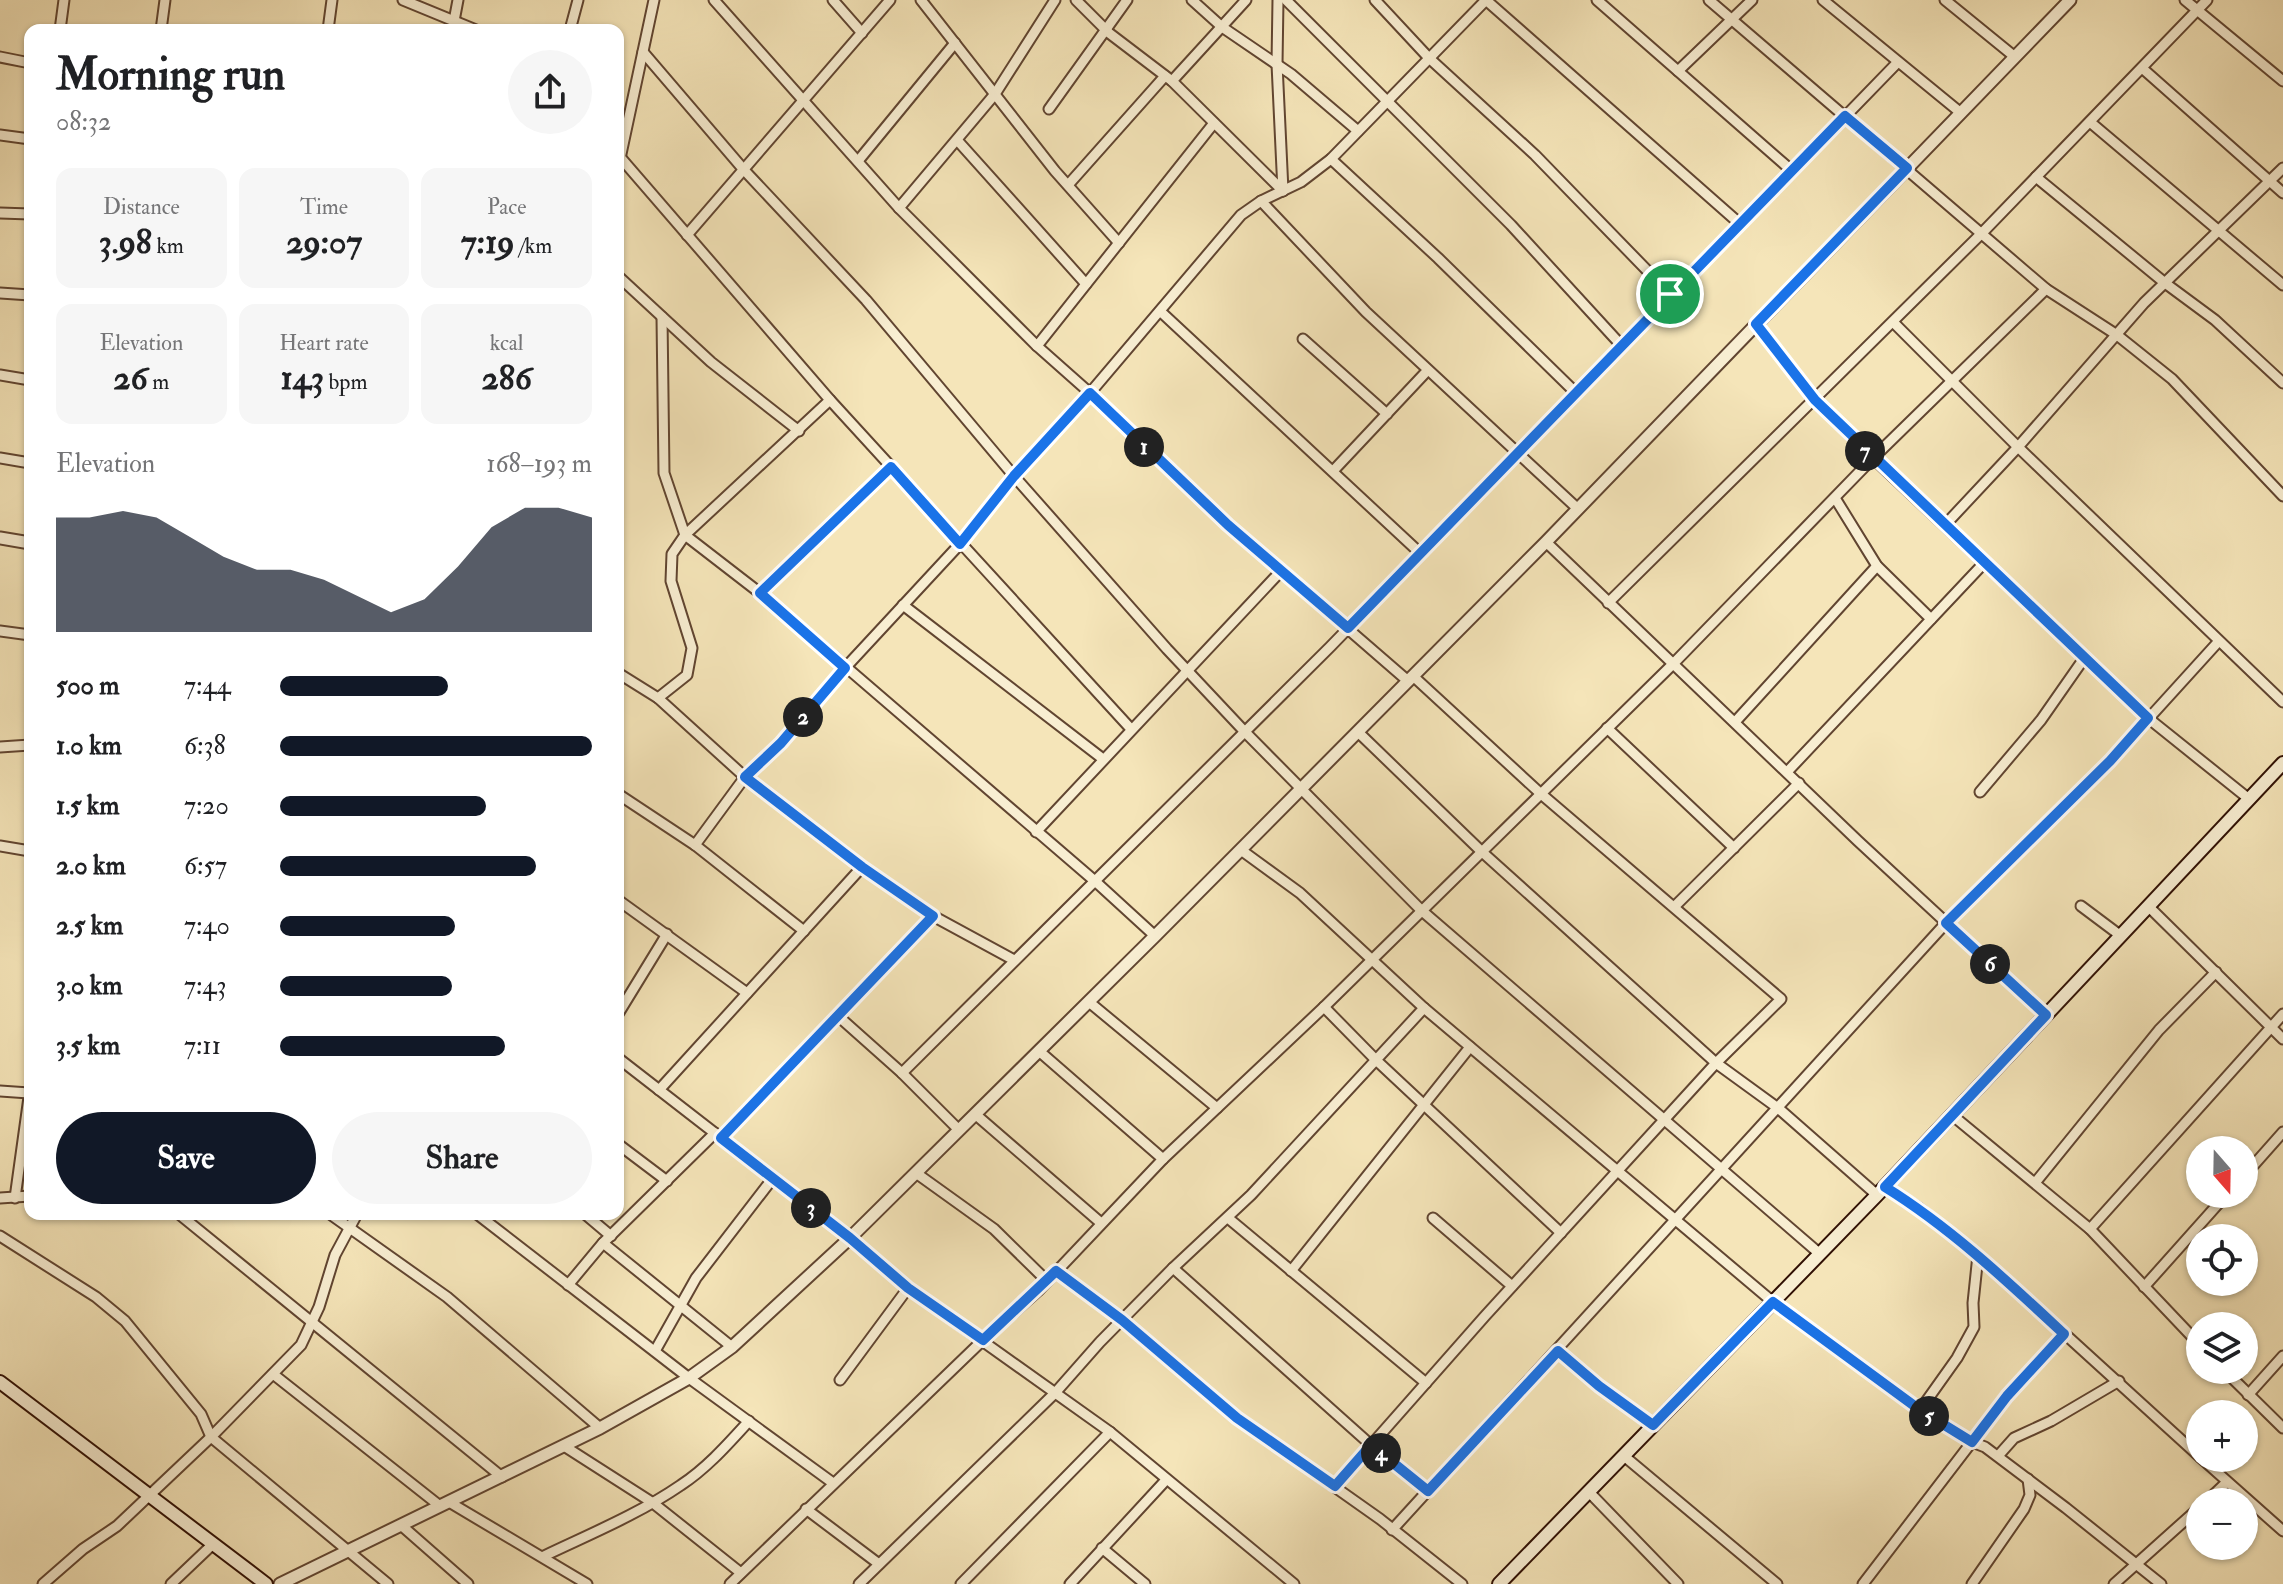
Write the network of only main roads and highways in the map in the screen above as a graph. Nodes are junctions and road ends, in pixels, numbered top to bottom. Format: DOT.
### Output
graph roads {
  1 [pos="2283,763"];
  2 [pos="0,1382"];
  3 [pos="266,1584"];
  4 [pos="1499,1584"];
  1 -- 4 [label="main road"];
  2 -- 3 [label="main road"];
}
